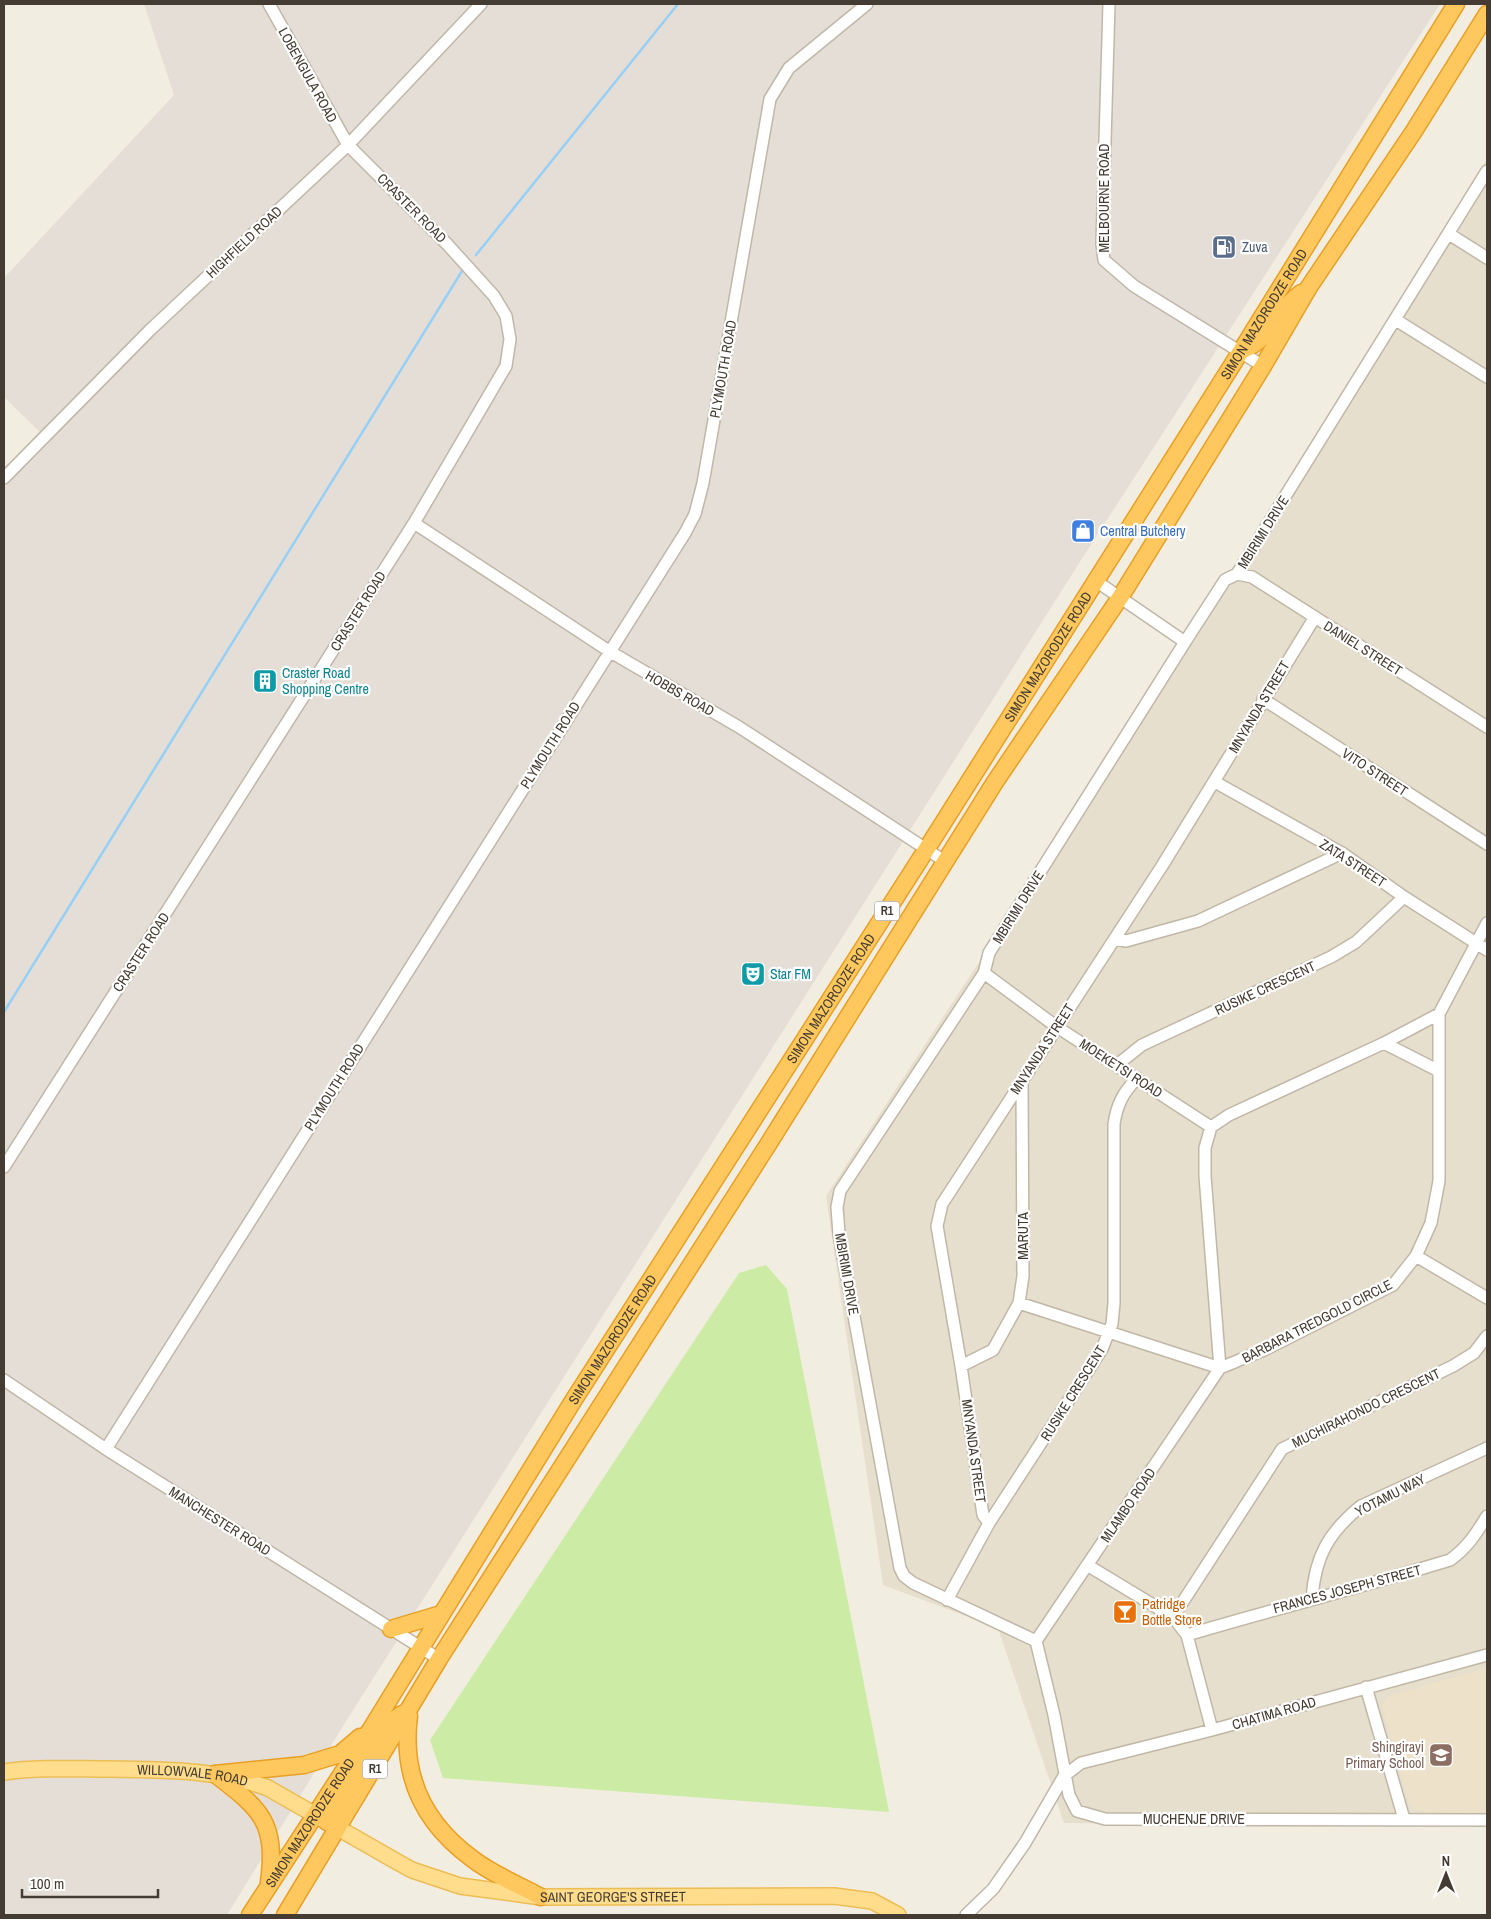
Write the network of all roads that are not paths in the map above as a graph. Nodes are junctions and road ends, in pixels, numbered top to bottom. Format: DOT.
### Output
graph roads {
  1 [pos="269,4"];
  2 [pos="481,4"];
  3 [pos="867,4"];
  4 [pos="1109,4"];
  5 [pos="1456,4"];
  6 [pos="1487,14"];
  7 [pos="348,145"];
  8 [pos="1487,171"];
  9 [pos="1449,234"];
  10 [pos="1487,258"];
  11 [pos="1309,287"];
  12 [pos="1396,320"];
  13 [pos="1241,351"];
  14 [pos="1263,366"];
  15 [pos="1487,378"];
  16 [pos="4,478"];
  17 [pos="414,523"];
  18 [pos="1237,574"];
  19 [pos="1096,581"];
  20 [pos="1121,596"];
  21 [pos="1315,617"];
  22 [pos="1185,642"];
  23 [pos="609,651"];
  24 [pos="1263,700"];
  25 [pos="1487,727"];
  26 [pos="995,782"];
  27 [pos="1214,782"];
  28 [pos="1487,844"];
  29 [pos="926,850"];
  30 [pos="1342,853"];
  31 [pos="946,862"];
  32 [pos="1404,896"];
  33 [pos="1487,923"];
  34 [pos="1115,939"];
  35 [pos="1475,943"];
  36 [pos="1487,950"];
  37 [pos="984,974"];
  38 [pos="1439,1014"];
  39 [pos="1057,1027"];
  40 [pos="1384,1043"];
  41 [pos="1117,1065"];
  42 [pos="1437,1070"];
  43 [pos="1137,1078"];
  44 [pos="1022,1080"];
  45 [pos="1211,1126"];
  46 [pos="4,1167"];
  47 [pos="1416,1256"];
  48 [pos="1487,1298"];
  49 [pos="1019,1303"];
  50 [pos="1109,1332"];
  51 [pos="1487,1336"];
  52 [pos="961,1366"];
  53 [pos="1220,1368"];
  54 [pos="4,1380"];
  55 [pos="1487,1448"];
  56 [pos="106,1449"];
  57 [pos="1487,1516"];
  58 [pos="989,1523"];
  59 [pos="1087,1565"];
  60 [pos="485,1587"];
  61 [pos="1312,1598"];
  62 [pos="947,1600"];
  63 [pos="441,1614"];
  64 [pos="1173,1616"];
  65 [pos="391,1629"];
  66 [pos="1187,1635"];
  67 [pos="1036,1641"];
  68 [pos="420,1646"];
  69 [pos="1487,1655"];
  70 [pos="439,1659"];
  71 [pos="1366,1687"];
  72 [pos="410,1708"];
  73 [pos="371,1729"];
  74 [pos="1212,1730"];
  75 [pos="4,1761"];
  76 [pos="33,1768"];
  77 [pos="4,1772"];
  78 [pos="215,1774"];
  79 [pos="1064,1776"];
  80 [pos="1404,1819"];
  81 [pos="1487,1820"];
  82 [pos="327,1822"];
  83 [pos="269,1884"];
  84 [pos="541,1897"];
  85 [pos="250,1915"];
  86 [pos="286,1915"];
  87 [pos="898,1915"];
  88 [pos="966,1915"];
  1 -- 7 [label="street, LOBENGULA ROAD"];
  2 -- 7 [label="street, HIGHFIELD ROAD"];
  3 -- 23 [label="street, PLYMOUTH ROAD"];
  4 -- 13 [label="street, MELBOURNE ROAD"];
  5 -- 13 [label="highway, SIMON MAZORODZE ROAD / R1"];
  6 -- 11 [label="highway, SIMON MAZORODZE ROAD / R1"];
  7 -- 16 [label="street, HIGHFIELD ROAD"];
  7 -- 17 [label="street, CRASTER ROAD"];
  8 -- 9 [label="street, MBIRIMI DRIVE"];
  9 -- 10 [label="street"];
  9 -- 12 [label="street, MBIRIMI DRIVE"];
  11 -- 13 [label="highway"];
  11 -- 14 [label="highway, SIMON MAZORODZE ROAD / R1"];
  12 -- 15 [label="street"];
  12 -- 18 [label="street, MBIRIMI DRIVE"];
  13 -- 14 [label="street, MELBOURNE ROAD"];
  13 -- 19 [label="highway, SIMON MAZORODZE ROAD / R1"];
  14 -- 20 [label="highway, SIMON MAZORODZE ROAD / R1"];
  17 -- 23 [label="street, HOBBS ROAD"];
  17 -- 46 [label="street, CRASTER ROAD"];
  18 -- 21 [label="street, DANIEL STREET"];
  18 -- 22 [label="street, MBIRIMI DRIVE"];
  19 -- 20 [label="street"];
  19 -- 29 [label="highway, SIMON MAZORODZE ROAD / R1"];
  20 -- 22 [label="street"];
  20 -- 26 [label="highway, SIMON MAZORODZE ROAD / R1"];
  21 -- 24 [label="street, MNYANDA STREET"];
  21 -- 25 [label="street, DANIEL STREET"];
  22 -- 37 [label="street, MBIRIMI DRIVE"];
  23 -- 29 [label="street, HOBBS ROAD"];
  23 -- 56 [label="street, PLYMOUTH ROAD"];
  24 -- 27 [label="street, MNYANDA STREET"];
  24 -- 28 [label="street, VITO STREET"];
  26 -- 29 [label="highway"];
  26 -- 31 [label="highway, SIMON MAZORODZE ROAD / R1"];
  27 -- 30 [label="street, ZATA STREET"];
  27 -- 34 [label="street, MNYANDA STREET"];
  29 -- 31 [label="street, HOBBS ROAD"];
  29 -- 63 [label="highway, SIMON MAZORODZE ROAD / R1"];
  30 -- 32 [label="street, ZATA STREET"];
  30 -- 34 [label="street"];
  31 -- 60 [label="highway, SIMON MAZORODZE ROAD / R1"];
  32 -- 35 [label="street, ZATA STREET"];
  32 -- 41 [label="street, RUSIKE CRESCENT"];
  33 -- 35 [label="street"];
  34 -- 39 [label="street, MNYANDA STREET"];
  35 -- 36 [label="street, ZATA STREET"];
  35 -- 38 [label="street"];
  37 -- 39 [label="street, MOEKETSI ROAD"];
  37 -- 62 [label="street, MBIRIMI DRIVE"];
  38 -- 40 [label="street"];
  38 -- 42 [label="street, BARBARA TREDGOLD CIRCLE"];
  39 -- 41 [label="street, MOEKETSI ROAD"];
  39 -- 44 [label="street, MNYANDA STREET"];
  40 -- 42 [label="street"];
  40 -- 45 [label="street"];
  41 -- 43 [label="street, MOEKETSI ROAD"];
  42 -- 47 [label="street, BARBARA TREDGOLD CIRCLE"];
  43 -- 45 [label="street, MOEKETSI ROAD"];
  43 -- 50 [label="street, RUSIKE CRESCENT"];
  44 -- 49 [label="street, MARUTA"];
  44 -- 52 [label="street, MNYANDA STREET"];
  45 -- 53 [label="street, BARBARA TREDGOLD CIRCLE"];
  47 -- 48 [label="street"];
  47 -- 53 [label="street, BARBARA TREDGOLD CIRCLE"];
  49 -- 50 [label="street"];
  49 -- 52 [label="street, MARUTA"];
  50 -- 53 [label="street"];
  50 -- 58 [label="street, RUSIKE CRESCENT"];
  51 -- 64 [label="street, MUCHIRAHONDO CRESCENT"];
  52 -- 58 [label="street, MNYANDA STREET"];
  53 -- 59 [label="street, MLAMBO ROAD"];
  54 -- 56 [label="street, MANCHESTER ROAD"];
  55 -- 61 [label="street, YOTAMU WAY"];
  56 -- 65 [label="street, MANCHESTER ROAD"];
  57 -- 61 [label="street, FRANCES JOSEPH STREET"];
  58 -- 62 [label="street, RUSIKE CRESCENT"];
  59 -- 64 [label="street"];
  59 -- 67 [label="street, MLAMBO ROAD"];
  60 -- 68 [label="highway"];
  60 -- 70 [label="highway, SIMON MAZORODZE ROAD / R1"];
  61 -- 66 [label="street, FRANCES JOSEPH STREET"];
  62 -- 67 [label="street, MBIRIMI DRIVE"];
  63 -- 65 [label="highway"];
  63 -- 68 [label="highway, SIMON MAZORODZE ROAD / R1"];
  64 -- 66 [label="street"];
  65 -- 68 [label="street, MANCHESTER ROAD"];
  66 -- 74 [label="street"];
  67 -- 79 [label="street, MUCHENJE DRIVE"];
  68 -- 70 [label="street, MANCHESTER ROAD"];
  68 -- 73 [label="highway, SIMON MAZORODZE ROAD / R1"];
  69 -- 71 [label="street, CHATIMA ROAD"];
  70 -- 72 [label="highway, SIMON MAZORODZE ROAD / R1"];
  71 -- 74 [label="street, CHATIMA ROAD"];
  71 -- 80 [label="street"];
  72 -- 82 [label="highway, SIMON MAZORODZE ROAD / R1"];
  72 -- 84 [label="highway"];
  73 -- 78 [label="highway"];
  73 -- 82 [label="highway, SIMON MAZORODZE ROAD / R1"];
  74 -- 79 [label="street, CHATIMA ROAD"];
  75 -- 76 [label="main road, WILLOWVALE ROAD"];
  76 -- 77 [label="main road, WILLOWVALE ROAD"];
  76 -- 78 [label="main road, WILLOWVALE ROAD"];
  78 -- 82 [label="main road, WILLOWVALE ROAD"];
  78 -- 83 [label="highway"];
  79 -- 80 [label="street, MUCHENJE DRIVE"];
  79 -- 88 [label="street"];
  80 -- 81 [label="street, MUCHENJE DRIVE"];
  82 -- 83 [label="highway, SIMON MAZORODZE ROAD / R1"];
  82 -- 84 [label="main road, SAINT GEORGE'S STREET"];
  82 -- 86 [label="highway, SIMON MAZORODZE ROAD / R1"];
  83 -- 85 [label="highway, SIMON MAZORODZE ROAD / R1"];
  84 -- 87 [label="main road, SAINT GEORGE'S STREET"];
}
